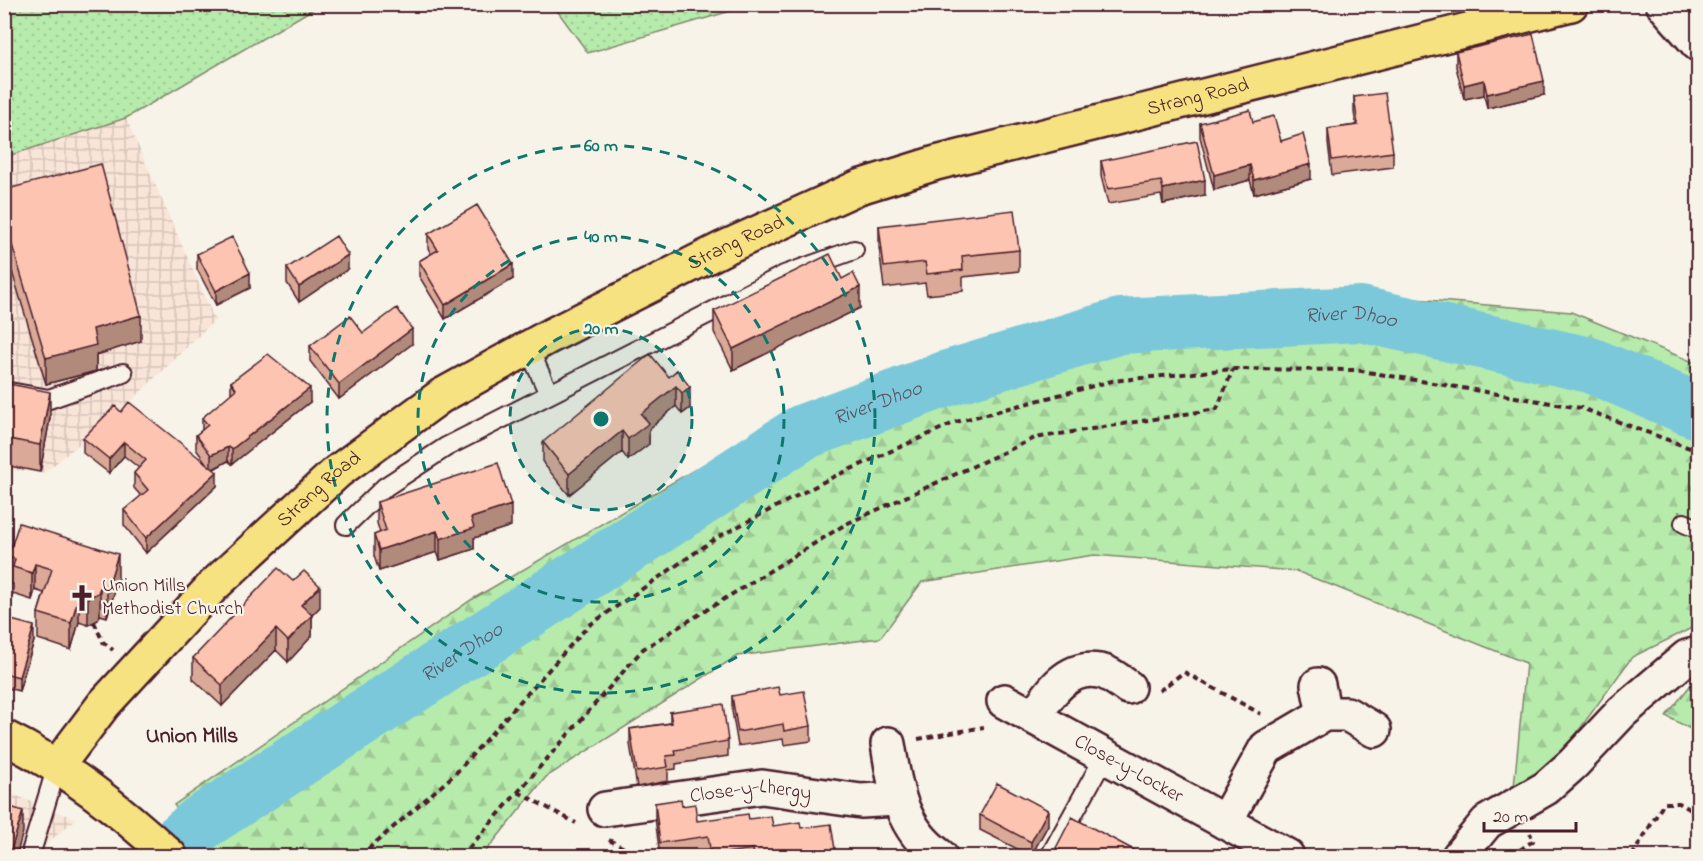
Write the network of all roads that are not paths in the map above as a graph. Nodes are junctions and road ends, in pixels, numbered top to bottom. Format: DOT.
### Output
graph roads {
  1 [pos="1570,4"];
  2 [pos="1663,4"];
  3 [pos="1698,44"];
  4 [pos="854,250"];
  5 [pos="528,347"];
  6 [pos="123,373"];
  7 [pos="4,391"];
  8 [pos="549,394"];
  9 [pos="346,525"];
  10 [pos="1698,654"];
  11 [pos="1128,687"];
  12 [pos="1004,700"];
  13 [pos="1034,717"];
  14 [pos="1374,730"];
  15 [pos="4,737"];
  16 [pos="888,744"];
  17 [pos="1105,756"];
  18 [pos="57,766"];
  19 [pos="897,799"];
  20 [pos="605,809"];
  21 [pos="1225,822"];
  22 [pos="33,856"];
  23 [pos="170,856"];
  24 [pos="940,856"];
  25 [pos="1050,856"];
  26 [pos="1287,856"];
  27 [pos="1459,856"];
  1 -- 5 [label="main road, Strang Road"];
  2 -- 3 [label="street"];
  4 -- 8 [label="lane"];
  5 -- 8 [label="lane"];
  5 -- 18 [label="main road, Strang Road"];
  6 -- 7 [label="lane"];
  8 -- 9 [label="lane"];
  10 -- 27 [label="street"];
  11 -- 13 [label="street"];
  12 -- 13 [label="street, Close-y-Locker"];
  13 -- 17 [label="street, Close-y-Locker"];
  14 -- 21 [label="street"];
  15 -- 18 [label="main road"];
  16 -- 19 [label="street"];
  17 -- 21 [label="street, Close-y-Locker"];
  17 -- 25 [label="lane"];
  18 -- 22 [label="lane"];
  18 -- 23 [label="main road"];
  19 -- 20 [label="street, Close-y-Lhergy"];
  19 -- 24 [label="street"];
  21 -- 26 [label="street, Close-y-Locker"];
}
